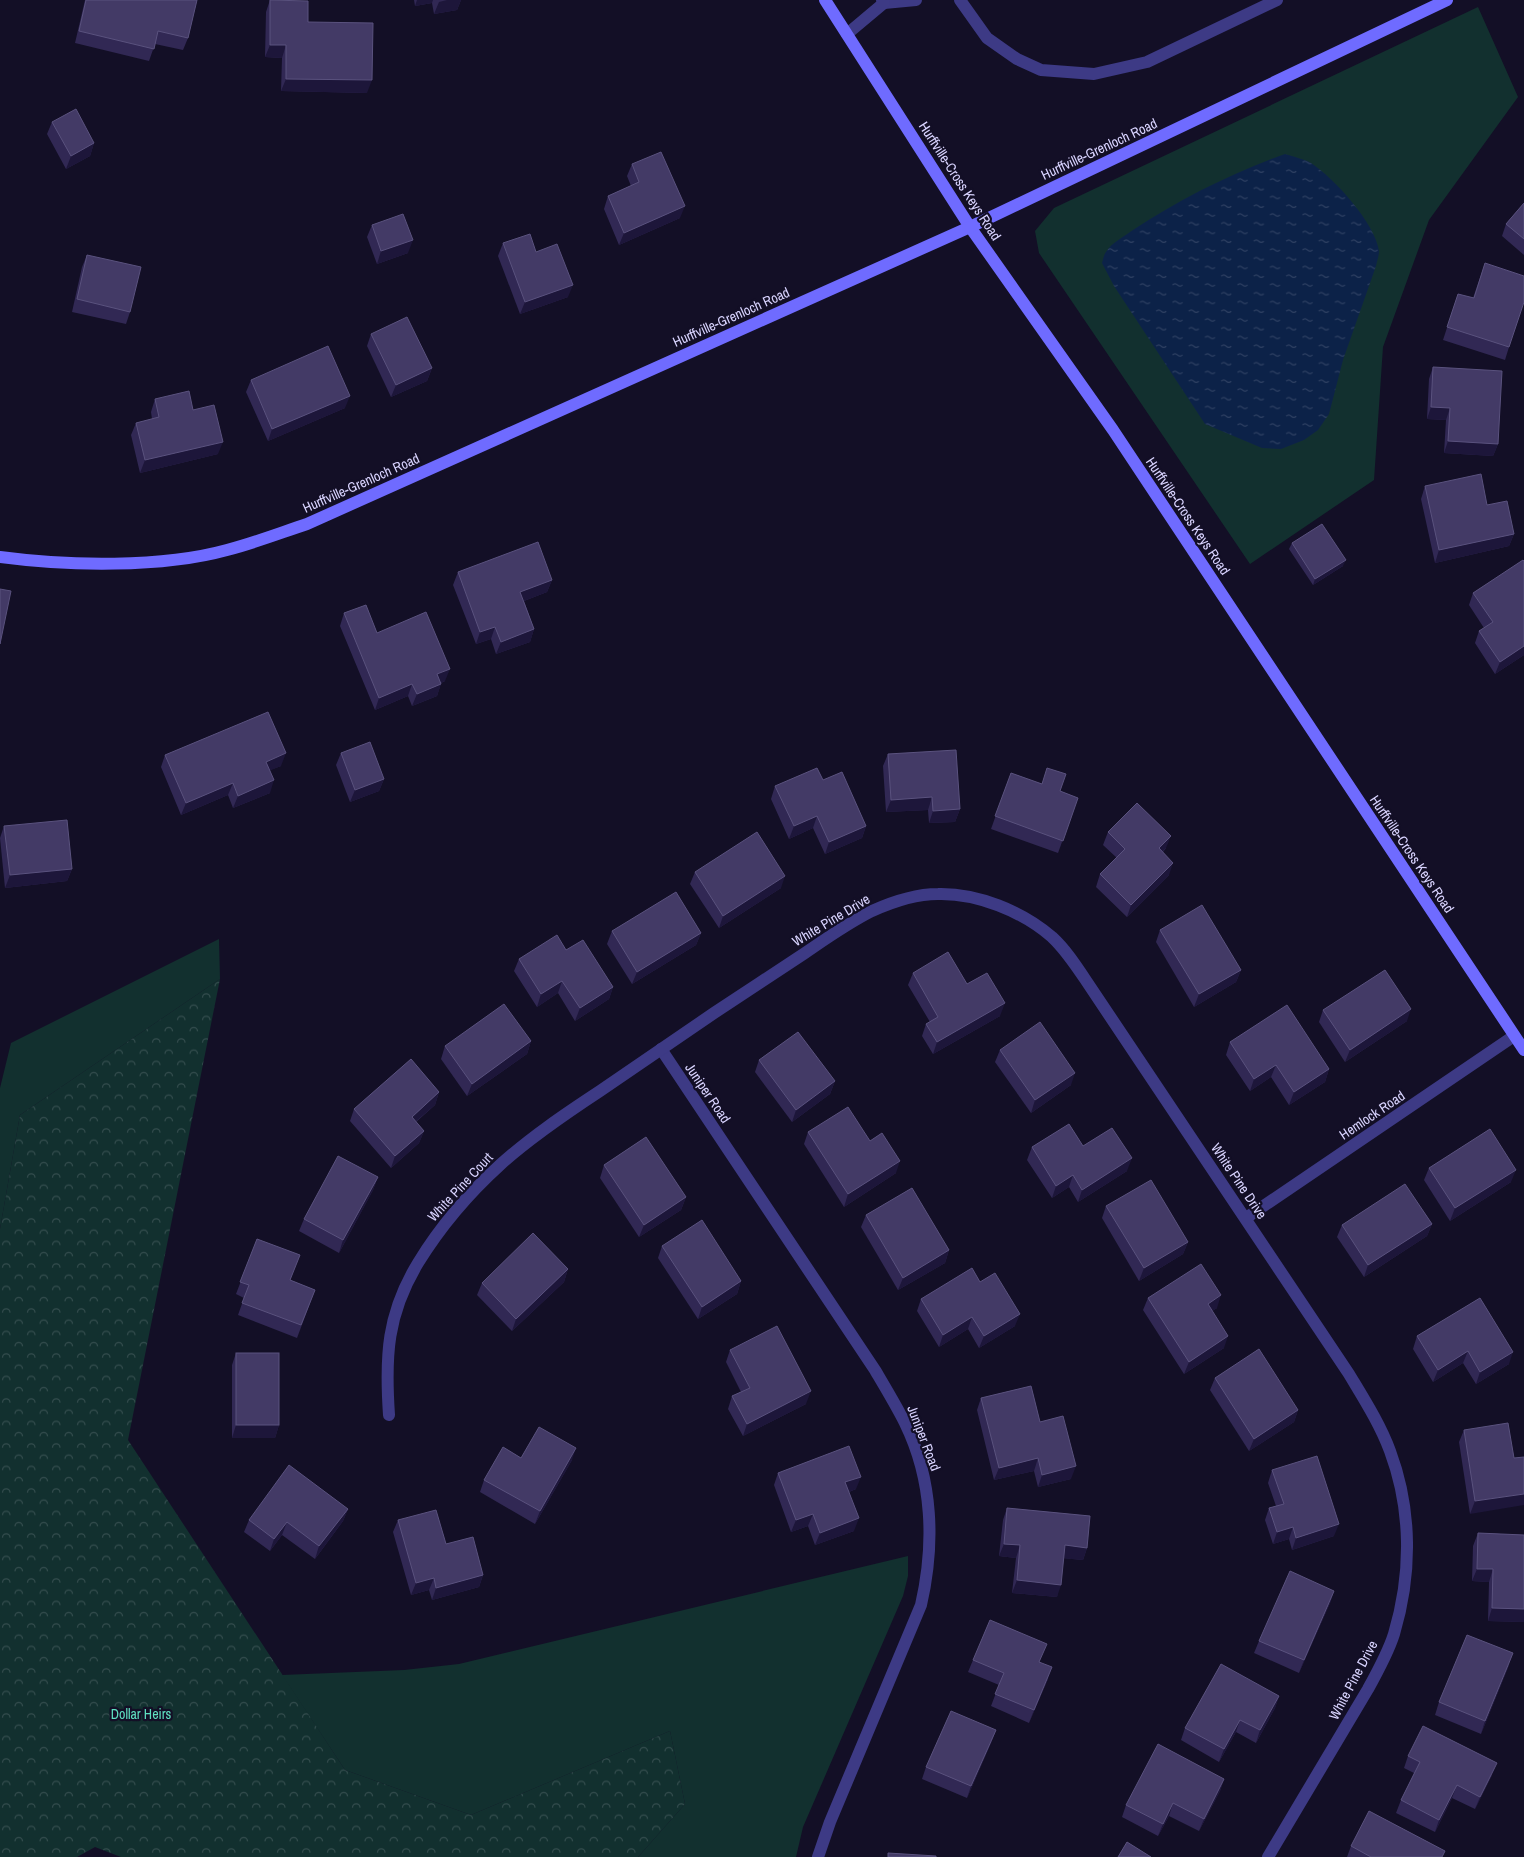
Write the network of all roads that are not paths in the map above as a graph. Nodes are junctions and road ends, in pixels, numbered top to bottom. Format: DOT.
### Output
graph roads {
  1 [pos="825,0"];
  2 [pos="916,0"];
  3 [pos="960,0"];
  4 [pos="1277,0"];
  5 [pos="1448,0"];
  6 [pos="883,2"];
  7 [pos="847,34"];
  8 [pos="970,226"];
  9 [pos="0,557"];
  10 [pos="1514,1036"];
  11 [pos="661,1049"];
  12 [pos="1524,1050"];
  13 [pos="1246,1218"];
  14 [pos="389,1415"];
  15 [pos="818,1857"];
  16 [pos="1268,1857"];
  1 -- 7 [label="main road, Hurffville-Cross Keys Road"];
  2 -- 6 [label="street"];
  3 -- 4 [label="street"];
  5 -- 8 [label="main road, Hurffville-Grenloch Road"];
  6 -- 7 [label="street"];
  7 -- 8 [label="main road, Hurffville-Cross Keys Road"];
  8 -- 9 [label="main road, Hurffville-Grenloch Road"];
  8 -- 10 [label="main road, Hurffville-Cross Keys Road"];
  10 -- 12 [label="main road, Hurffville-Cross Keys Road"];
  10 -- 13 [label="street, Hemlock Road"];
  11 -- 13 [label="street, White Pine Drive"];
  11 -- 14 [label="street, White Pine Court"];
  11 -- 15 [label="street, Juniper Road"];
  13 -- 16 [label="street, White Pine Drive"];
}
